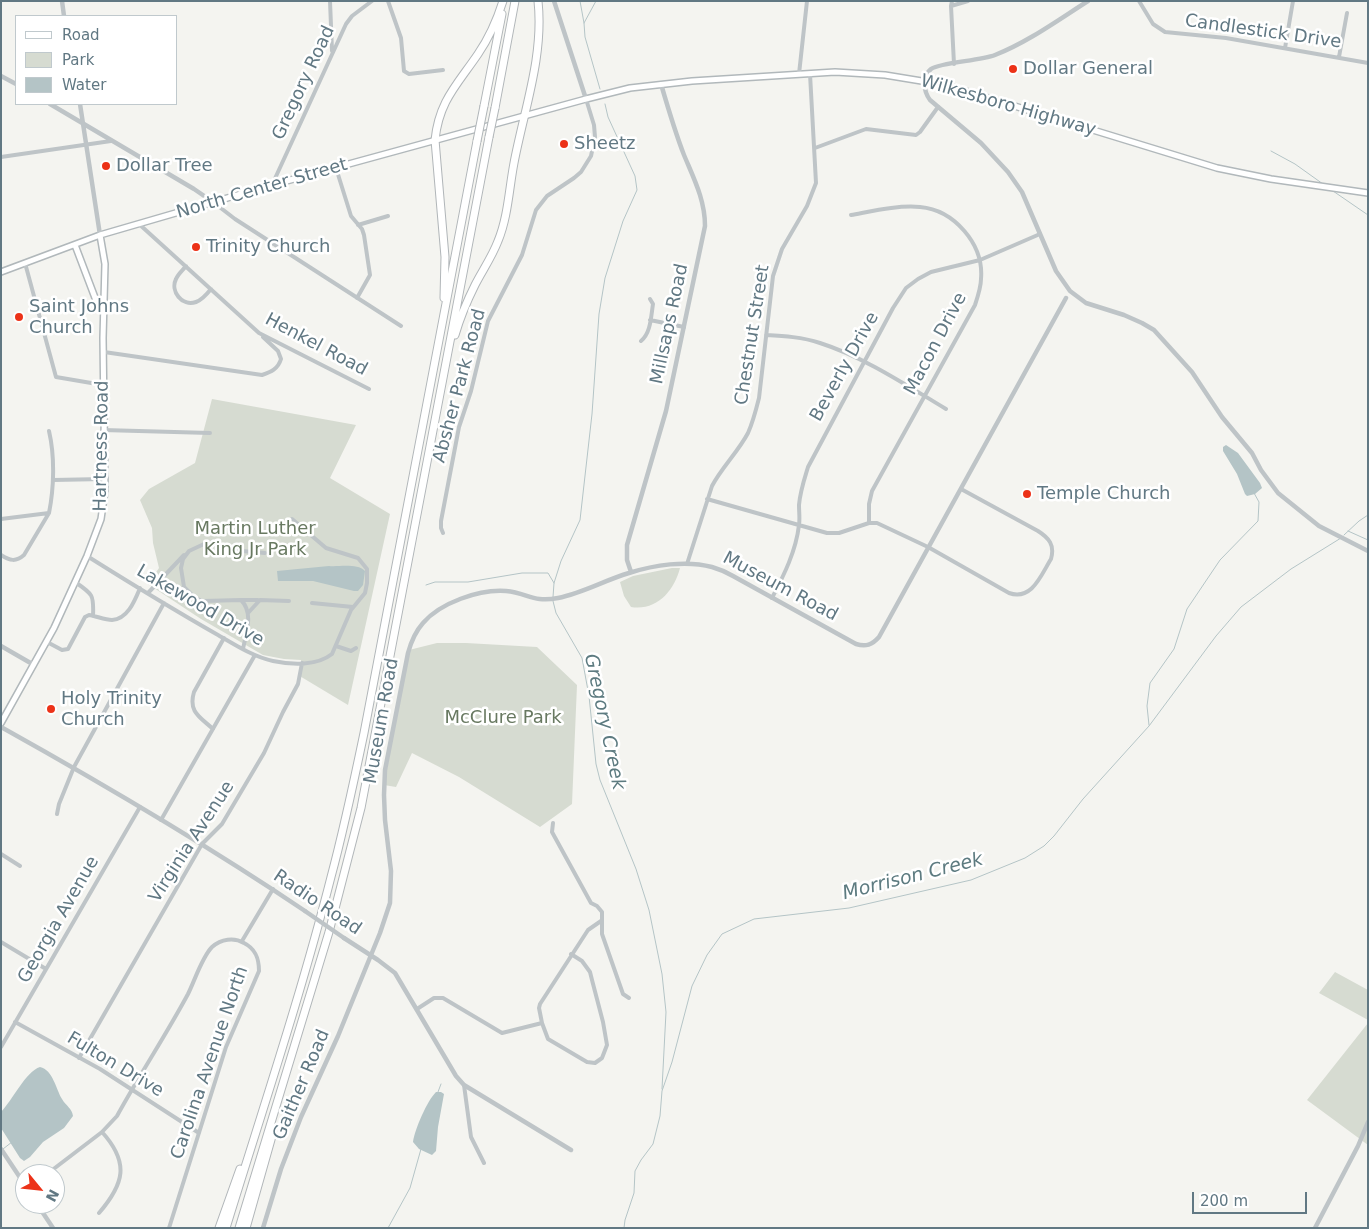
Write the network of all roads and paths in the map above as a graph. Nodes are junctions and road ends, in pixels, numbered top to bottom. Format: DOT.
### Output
graph roads {
  1 [pos="62,1"];
  2 [pos="330,1"];
  3 [pos="372,1"];
  4 [pos="388,1"];
  5 [pos="503,1"];
  6 [pos="515,1"];
  7 [pos="538,1"];
  8 [pos="554,1"];
  9 [pos="807,1"];
  10 [pos="968,1"];
  11 [pos="1088,1"];
  12 [pos="1139,1"];
  13 [pos="1293,1"];
  14 [pos="952,4"];
  15 [pos="1347,13"];
  16 [pos="64,15"];
  17 [pos="1284,48"];
  18 [pos="332,54"];
  19 [pos="1339,57"];
  20 [pos="1368,63"];
  21 [pos="954,64"];
  22 [pos="444,70"];
  23 [pos="799,74"];
  24 [pos="810,74"];
  25 [pos="1,76"];
  26 [pos="926,81"];
  27 [pos="15,83"];
  28 [pos="661,84"];
  29 [pos="586,99"];
  30 [pos="52,105"];
  31 [pos="80,105"];
  32 [pos="938,107"];
  33 [pos="526,116"];
  34 [pos="82,122"];
  35 [pos="435,140"];
  36 [pos="112,141"];
  37 [pos="85,145"];
  38 [pos="815,148"];
  39 [pos="1,157"];
  40 [pos="336,168"];
  41 [pos="272,185"];
  42 [pos="1368,193"];
  43 [pos="213,202"];
  44 [pos="851,214"];
  45 [pos="388,216"];
  46 [pos="139,224"];
  47 [pos="358,225"];
  48 [pos="1040,234"];
  49 [pos="100,235"];
  50 [pos="75,246"];
  51 [pos="980,260"];
  52 [pos="25,263"];
  53 [pos="186,266"];
  54 [pos="1,272"];
  55 [pos="211,289"];
  56 [pos="1070,292"];
  57 [pos="357,298"];
  58 [pos="1066,298"];
  59 [pos="650,299"];
  60 [pos="104,307"];
  61 [pos="650,320"];
  62 [pos="401,326"];
  63 [pos="684,327"];
  64 [pos="259,334"];
  65 [pos="766,335"];
  66 [pos="440,337"];
  67 [pos="641,341"];
  68 [pos="104,352"];
  69 [pos="864,362"];
  70 [pos="103,385"];
  71 [pos="369,389"];
  72 [pos="440,393"];
  73 [pos="924,396"];
  74 [pos="946,409"];
  75 [pos="103,430"];
  76 [pos="49,431"];
  77 [pos="210,433"];
  78 [pos="104,479"];
  79 [pos="53,480"];
  80 [pos="961,489"];
  81 [pos="707,498"];
  82 [pos="49,514"];
  83 [pos="1,519"];
  84 [pos="292,519"];
  85 [pos="869,523"];
  86 [pos="799,526"];
  87 [pos="443,534"];
  88 [pos="928,547"];
  89 [pos="189,551"];
  90 [pos="1368,551"];
  91 [pos="264,553"];
  92 [pos="1,555"];
  93 [pos="87,556"];
  94 [pos="688,564"];
  95 [pos="172,567"];
  96 [pos="631,572"];
  97 [pos="183,574"];
  98 [pos="75,582"];
  99 [pos="140,588"];
  100 [pos="148,593"];
  101 [pos="772,598"];
  102 [pos="241,600"];
  103 [pos="260,600"];
  104 [pos="289,600"];
  105 [pos="164,603"];
  106 [pos="312,603"];
  107 [pos="353,607"];
  108 [pos="248,613"];
  109 [pos="93,616"];
  110 [pos="224,638"];
  111 [pos="47,642"];
  112 [pos="1,646"];
  113 [pos="336,646"];
  114 [pos="356,648"];
  115 [pos="243,649"];
  116 [pos="255,655"];
  117 [pos="302,663"];
  118 [pos="34,665"];
  119 [pos="1,725"];
  120 [pos="213,729"];
  121 [pos="74,767"];
  122 [pos="140,807"];
  123 [pos="57,814"];
  124 [pos="161,820"];
  125 [pos="553,823"];
  126 [pos="202,844"];
  127 [pos="1,854"];
  128 [pos="20,866"];
  129 [pos="273,889"];
  130 [pos="601,921"];
  131 [pos="242,941"];
  132 [pos="1,942"];
  133 [pos="571,954"];
  134 [pos="371,955"];
  135 [pos="46,969"];
  136 [pos="629,998"];
  137 [pos="416,1009"];
  138 [pos="15,1022"];
  139 [pos="542,1023"];
  140 [pos="1,1046"];
  141 [pos="79,1058"];
  142 [pos="289,1066"];
  143 [pos="464,1085"];
  144 [pos="132,1090"];
  145 [pos="1368,1122"];
  146 [pos="258,1125"];
  147 [pos="102,1132"];
  148 [pos="199,1133"];
  149 [pos="1,1149"];
  150 [pos="571,1150"];
  151 [pos="484,1162"];
  152 [pos="60,1164"];
  153 [pos="15,1171"];
  154 [pos="98,1213"];
  155 [pos="44,1214"];
  156 [pos="53,1228"];
  157 [pos="169,1228"];
  158 [pos="219,1228"];
  159 [pos="226,1228"];
  160 [pos="239,1228"];
  161 [pos="246,1228"];
  162 [pos="262,1228"];
  163 [pos="1316,1228"];
  1 -- 16 [label="street"];
  2 -- 18 [label="street"];
  3 -- 18 [label="street, Gregory Road"];
  4 -- 22 [label="street"];
  5 -- 35 [label="highway"];
  5 -- 66 [label="highway, bridge"];
  6 -- 72 [label="highway, bridge"];
  7 -- 33 [label="highway"];
  8 -- 29 [label="street"];
  9 -- 23 [label="street"];
  10 -- 14 [label="street"];
  11 -- 21 [label="street"];
  12 -- 17 [label="street, Candlestick Drive"];
  13 -- 17 [label="street"];
  14 -- 21 [label="street"];
  15 -- 19 [label="street"];
  17 -- 19 [label="street, Candlestick Drive"];
  18 -- 41 [label="street, Gregory Road"];
  19 -- 20 [label="street, Candlestick Drive"];
  21 -- 26 [label="street"];
  23 -- 24 [label="main road, Wilkesboro Highway"];
  23 -- 28 [label="main road, Wilkesboro Highway"];
  24 -- 26 [label="main road, Wilkesboro Highway"];
  24 -- 38 [label="street, Chestnut Street"];
  25 -- 27 [label="street"];
  26 -- 32 [label="street"];
  26 -- 42 [label="main road, Wilkesboro Highway"];
  28 -- 29 [label="main road, Wilkesboro Highway"];
  28 -- 63 [label="street, Millsaps Road"];
  29 -- 33 [label="main road, Wilkesboro Highway"];
  29 -- 87 [label="street, Absher Park Road"];
  30 -- 34 [label="street"];
  31 -- 34 [label="street"];
  32 -- 38 [label="street"];
  32 -- 48 [label="street"];
  33 -- 35 [label="main road, North Center Street"];
  33 -- 72 [label="highway"];
  34 -- 36 [label="street"];
  34 -- 37 [label="street"];
  35 -- 40 [label="main road, North Center Street"];
  35 -- 66 [label="highway"];
  36 -- 37 [label="street"];
  36 -- 43 [label="street"];
  37 -- 39 [label="street"];
  37 -- 49 [label="street"];
  38 -- 65 [label="street, Chestnut Street"];
  40 -- 41 [label="main road, North Center Street"];
  40 -- 47 [label="street"];
  41 -- 43 [label="main road, North Center Street"];
  43 -- 46 [label="main road, North Center Street"];
  43 -- 57 [label="street"];
  44 -- 51 [label="street, Macon Drive"];
  45 -- 47 [label="street"];
  46 -- 49 [label="main road, North Center Street"];
  46 -- 53 [label="street, Henkel Road"];
  47 -- 57 [label="street"];
  48 -- 51 [label="street, Beverly Drive"];
  48 -- 56 [label="street"];
  49 -- 50 [label="main road, North Center Street"];
  49 -- 60 [label="main road, Hartness Road"];
  50 -- 52 [label="main road, North Center Street"];
  50 -- 60 [label="main road"];
  51 -- 69 [label="street, Beverly Drive"];
  51 -- 73 [label="street, Macon Drive"];
  52 -- 54 [label="main road, North Center Street"];
  52 -- 70 [label="street"];
  53 -- 55 [label="street, Henkel Road"];
  53 -- 55 [label="street"];
  55 -- 64 [label="street, Henkel Road"];
  56 -- 58 [label="street"];
  56 -- 90 [label="street"];
  57 -- 62 [label="street"];
  58 -- 80 [label="street, Museum Road"];
  59 -- 61 [label="street"];
  60 -- 68 [label="main road, Hartness Road"];
  61 -- 63 [label="street"];
  61 -- 67 [label="street"];
  63 -- 96 [label="street, Millsaps Road"];
  64 -- 68 [label="street"];
  64 -- 71 [label="street, Henkel Road"];
  65 -- 69 [label="street"];
  65 -- 81 [label="street, Chestnut Street"];
  66 -- 146 [label="highway"];
  68 -- 70 [label="main road, Hartness Road"];
  69 -- 73 [label="street"];
  69 -- 86 [label="street, Beverly Drive"];
  70 -- 75 [label="main road, Hartness Road"];
  72 -- 142 [label="highway"];
  73 -- 74 [label="street"];
  73 -- 85 [label="street, Macon Drive"];
  75 -- 77 [label="street"];
  75 -- 78 [label="main road, Hartness Road"];
  76 -- 79 [label="street"];
  78 -- 79 [label="street"];
  78 -- 93 [label="main road, Hartness Road"];
  79 -- 82 [label="street"];
  80 -- 88 [label="street, Museum Road"];
  80 -- 88 [label="street"];
  81 -- 86 [label="street"];
  81 -- 94 [label="street, Chestnut Street"];
  82 -- 83 [label="street"];
  82 -- 92 [label="street"];
  84 -- 107 [label="street"];
  85 -- 86 [label="street"];
  85 -- 88 [label="street"];
  86 -- 101 [label="street, Beverly Drive"];
  88 -- 101 [label="street, Museum Road"];
  89 -- 91 [label="street"];
  89 -- 95 [label="street"];
  89 -- 97 [label="street"];
  93 -- 98 [label="main road, Hartness Road"];
  93 -- 99 [label="street, Lakewood Drive"];
  94 -- 96 [label="street, Museum Road"];
  94 -- 101 [label="street, Museum Road"];
  95 -- 97 [label="street"];
  95 -- 100 [label="street"];
  96 -- 134 [label="street, Museum Road"];
  97 -- 102 [label="street"];
  98 -- 109 [label="street"];
  98 -- 111 [label="main road, Hartness Road"];
  99 -- 100 [label="street, Lakewood Drive"];
  99 -- 109 [label="street"];
  100 -- 105 [label="street, Lakewood Drive"];
  102 -- 103 [label="street"];
  102 -- 108 [label="street"];
  103 -- 104 [label="street"];
  103 -- 108 [label="street"];
  105 -- 110 [label="street, Lakewood Drive"];
  105 -- 121 [label="street"];
  106 -- 107 [label="street"];
  107 -- 113 [label="street"];
  108 -- 115 [label="street"];
  109 -- 111 [label="street"];
  110 -- 115 [label="street, Lakewood Drive"];
  110 -- 120 [label="street"];
  111 -- 118 [label="main road, Hartness Road"];
  112 -- 118 [label="street"];
  113 -- 114 [label="street"];
  113 -- 117 [label="street, Lakewood Drive"];
  115 -- 116 [label="street, Lakewood Drive"];
  116 -- 117 [label="street, Lakewood Drive"];
  116 -- 120 [label="street"];
  117 -- 126 [label="street, Virginia Avenue"];
  118 -- 119 [label="main road, Hartness Road"];
  119 -- 121 [label="street, Radio Road"];
  120 -- 124 [label="street"];
  121 -- 122 [label="street, Radio Road"];
  121 -- 123 [label="street"];
  122 -- 124 [label="street, Radio Road"];
  122 -- 135 [label="street, Georgia Avenue"];
  124 -- 126 [label="street, Radio Road"];
  125 -- 130 [label="street"];
  126 -- 129 [label="street, Radio Road"];
  126 -- 141 [label="street, Virginia Avenue"];
  127 -- 128 [label="street"];
  129 -- 131 [label="street"];
  129 -- 134 [label="street, Radio Road, bridge"];
  130 -- 133 [label="street"];
  130 -- 136 [label="street"];
  131 -- 144 [label="street"];
  131 -- 148 [label="street, Carolina Avenue North"];
  132 -- 135 [label="street"];
  133 -- 139 [label="street"];
  133 -- 139 [label="street"];
  134 -- 137 [label="street, Radio Road"];
  134 -- 162 [label="street, Gaither Road"];
  135 -- 138 [label="street, Georgia Avenue"];
  137 -- 139 [label="street"];
  137 -- 143 [label="street, Radio Road"];
  138 -- 140 [label="street, Georgia Avenue"];
  138 -- 141 [label="street, Fulton Drive"];
  141 -- 144 [label="street, Fulton Drive"];
  142 -- 160 [label="highway"];
  142 -- 161 [label="highway"];
  143 -- 150 [label="street, Radio Road"];
  143 -- 151 [label="street"];
  144 -- 147 [label="street"];
  144 -- 148 [label="street, Fulton Drive"];
  145 -- 163 [label="street"];
  146 -- 158 [label="highway"];
  146 -- 159 [label="highway"];
  147 -- 152 [label="street"];
  147 -- 154 [label="street"];
  148 -- 157 [label="street, Carolina Avenue North"];
  149 -- 153 [label="street"];
  155 -- 156 [label="street"];
}
